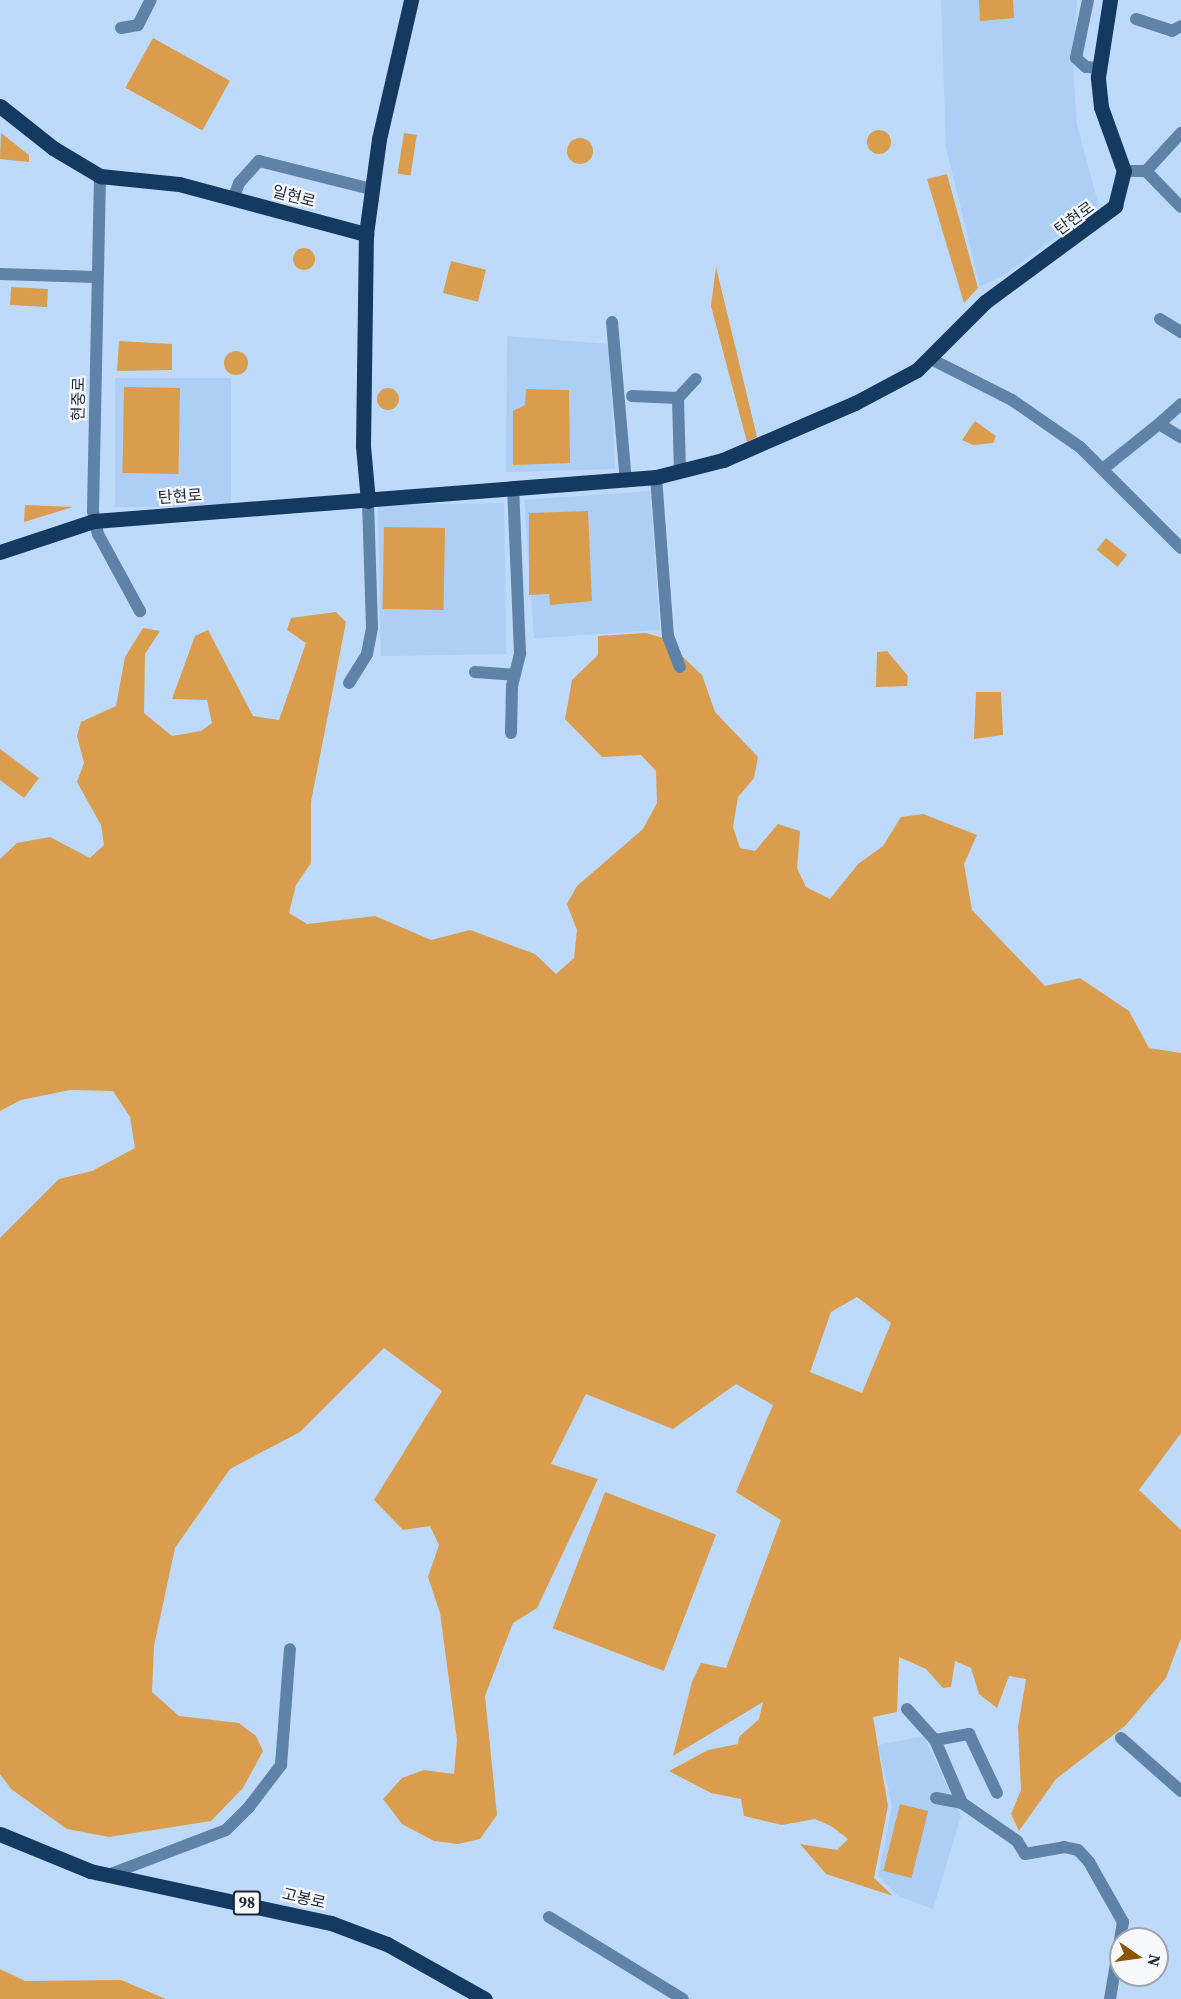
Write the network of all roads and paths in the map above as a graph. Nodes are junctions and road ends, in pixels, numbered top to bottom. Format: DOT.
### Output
graph roads {
  1 [pos="151,0"];
  2 [pos="411,0"];
  3 [pos="1088,0"];
  4 [pos="1110,0"];
  5 [pos="1136,19"];
  6 [pos="1181,26"];
  7 [pos="121,28"];
  8 [pos="1099,68"];
  9 [pos="0,106"];
  10 [pos="1181,134"];
  11 [pos="1124,171"];
  12 [pos="1146,171"];
  13 [pos="100,176"];
  14 [pos="371,189"];
  15 [pos="233,199"];
  16 [pos="1181,207"];
  17 [pos="366,234"];
  18 [pos="0,274"];
  19 [pos="96,277"];
  20 [pos="1160,319"];
  21 [pos="612,322"];
  22 [pos="1181,332"];
  23 [pos="931,359"];
  24 [pos="696,379"];
  25 [pos="632,396"];
  26 [pos="678,398"];
  27 [pos="1181,404"];
  28 [pos="1159,424"];
  29 [pos="1181,437"];
  30 [pos="1104,468"];
  31 [pos="680,471"];
  32 [pos="656,477"];
  33 [pos="626,481"];
  34 [pos="513,489"];
  35 [pos="368,501"];
  36 [pos="94,521"];
  37 [pos="1181,548"];
  38 [pos="0,552"];
  39 [pos="140,611"];
  40 [pos="680,667"];
  41 [pos="475,672"];
  42 [pos="514,675"];
  43 [pos="349,683"];
  44 [pos="511,733"];
  45 [pos="290,1648"];
  46 [pos="907,1709"];
  47 [pos="1121,1738"];
  48 [pos="934,1740"];
  49 [pos="1181,1791"];
  50 [pos="997,1792"];
  51 [pos="936,1798"];
  52 [pos="962,1803"];
  53 [pos="0,1834"];
  54 [pos="108,1875"];
  55 [pos="549,1917"];
  56 [pos="485,1999"];
  57 [pos="682,1999"];
  58 [pos="1110,1999"];
  1 -- 7 [label="street"];
  2 -- 14 [label="main road"];
  3 -- 8 [label="street"];
  4 -- 8 [label="main road"];
  5 -- 6 [label="street"];
  8 -- 11 [label="main road"];
  9 -- 13 [label="main road, 일현로"];
  10 -- 12 [label="street"];
  11 -- 12 [label="street"];
  11 -- 23 [label="main road, 탄현로"];
  12 -- 16 [label="street"];
  13 -- 15 [label="main road, 일현로"];
  13 -- 19 [label="street, 현중로"];
  14 -- 15 [label="street"];
  14 -- 17 [label="main road"];
  15 -- 17 [label="main road, 일현로"];
  17 -- 35 [label="main road"];
  18 -- 19 [label="street"];
  19 -- 36 [label="street, 현중로"];
  20 -- 22 [label="street"];
  21 -- 33 [label="street"];
  23 -- 30 [label="street"];
  23 -- 31 [label="main road, 탄현로"];
  24 -- 26 [label="street"];
  25 -- 26 [label="street"];
  26 -- 31 [label="street"];
  27 -- 28 [label="street"];
  28 -- 29 [label="street"];
  28 -- 30 [label="street"];
  30 -- 37 [label="street"];
  31 -- 32 [label="main road, 탄현로"];
  32 -- 33 [label="main road, 탄현로"];
  32 -- 40 [label="street"];
  33 -- 34 [label="main road, 탄현로"];
  34 -- 35 [label="main road, 탄현로"];
  34 -- 42 [label="street"];
  35 -- 36 [label="main road, 탄현로"];
  35 -- 43 [label="street"];
  36 -- 38 [label="main road, 탄현로"];
  36 -- 39 [label="street"];
  41 -- 42 [label="street"];
  42 -- 44 [label="street"];
  45 -- 54 [label="street"];
  46 -- 48 [label="street"];
  47 -- 49 [label="street"];
  48 -- 50 [label="street"];
  48 -- 52 [label="street"];
  51 -- 52 [label="street"];
  52 -- 58 [label="street"];
  53 -- 54 [label="main road, 고봉로 / 98"];
  54 -- 56 [label="main road, 고봉로 / 98"];
  55 -- 57 [label="street"];
}
